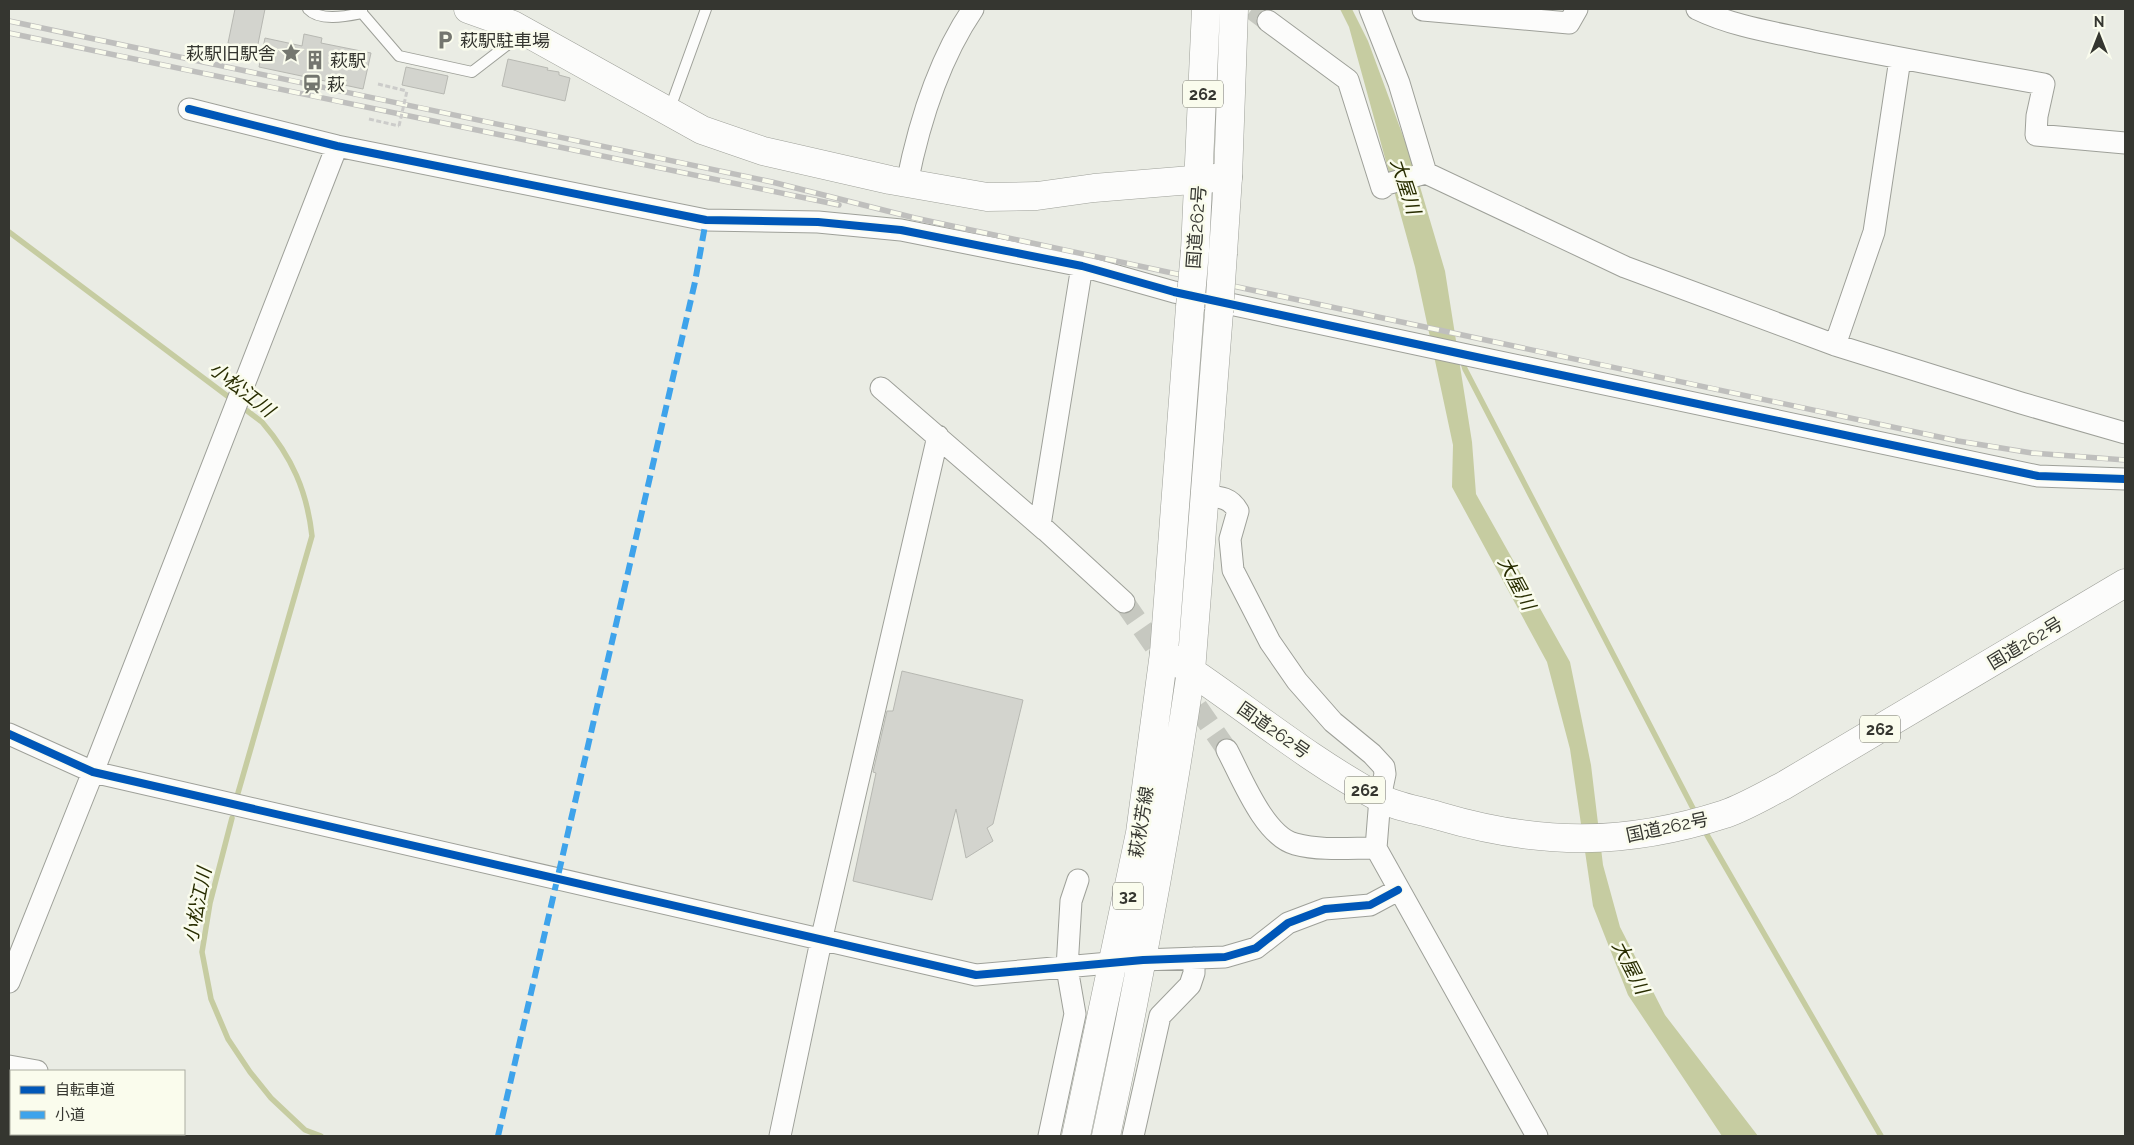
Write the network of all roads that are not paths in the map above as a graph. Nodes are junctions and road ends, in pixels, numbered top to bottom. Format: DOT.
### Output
graph roads {
  1 [pos="308,9"];
  2 [pos="468,9"];
  3 [pos="706,9"];
  4 [pos="973,9"];
  5 [pos="1206,9"];
  6 [pos="1234,9"];
  7 [pos="1370,9"];
  8 [pos="1576,9"];
  9 [pos="1697,9"];
  10 [pos="1423,10"];
  11 [pos="362,11"];
  12 [pos="1268,21"];
  13 [pos="525,32"];
  14 [pos="1900,59"];
  15 [pos="189,109"];
  16 [pos="668,113"];
  17 [pos="2125,143"];
  18 [pos="337,146"];
  19 [pos="1423,173"];
  20 [pos="1228,177"];
  21 [pos="1199,180"];
  22 [pos="907,183"];
  23 [pos="1082,266"];
  24 [pos="1835,345"];
  25 [pos="880,388"];
  26 [pos="2125,433"];
  27 [pos="938,436"];
  28 [pos="2125,479"];
  29 [pos="1205,496"];
  30 [pos="1045,530"];
  31 [pos="2125,583"];
  32 [pos="1124,602"];
  33 [pos="1164,653"];
  34 [pos="1191,671"];
  35 [pos="9,734"];
  36 [pos="1227,750"];
  37 [pos="93,772"];
  38 [pos="1380,798"];
  39 [pos="1376,848"];
  40 [pos="1078,880"];
  41 [pos="1398,890"];
  42 [pos="821,941"];
  43 [pos="1194,958"];
  44 [pos="1143,960"];
  45 [pos="1114,964"];
  46 [pos="1067,968"];
  47 [pos="9,982"];
  48 [pos="9,1066"];
  49 [pos="31,1070"];
  50 [pos="780,1136"];
  51 [pos="1049,1136"];
  52 [pos="1076,1136"];
  53 [pos="1106,1136"];
  54 [pos="1133,1136"];
  55 [pos="1537,1136"];
  1 -- 11 [label="lane"];
  2 -- 13 [label="main road"];
  3 -- 16 [label="lane"];
  4 -- 22 [label="street"];
  5 -- 21 [label="main road, 国道262号 / 262"];
  6 -- 20 [label="main road, 国道262号 / 262"];
  7 -- 19 [label="street"];
  8 -- 10 [label="street"];
  9 -- 14 [label="street"];
  11 -- 13 [label="lane"];
  12 -- 19 [label="street"];
  13 -- 16 [label="main road"];
  14 -- 17 [label="street"];
  14 -- 24 [label="street"];
  15 -- 18 [label="street"];
  16 -- 22 [label="main road"];
  18 -- 23 [label="street"];
  18 -- 37 [label="street"];
  19 -- 24 [label="street"];
  20 -- 21 [label="main road"];
  20 -- 29 [label="main road, 国道262号 / 262, bridge"];
  21 -- 22 [label="main road"];
  21 -- 33 [label="main road, 国道262号 / 262, bridge"];
  23 -- 28 [label="street"];
  23 -- 30 [label="street"];
  24 -- 26 [label="street"];
  25 -- 27 [label="street"];
  27 -- 30 [label="street"];
  27 -- 42 [label="street"];
  29 -- 34 [label="main road, 国道262号 / 262"];
  29 -- 38 [label="street"];
  30 -- 32 [label="street"];
  31 -- 38 [label="main road, 国道262号 / 262"];
  33 -- 34 [label="main road, 国道262号 / 262"];
  33 -- 45 [label="main road, 萩秋芳線 / 32"];
  34 -- 38 [label="main road, 国道262号 / 262"];
  34 -- 44 [label="main road, 萩秋芳線 / 32"];
  35 -- 37 [label="street"];
  36 -- 39 [label="street"];
  37 -- 42 [label="street"];
  37 -- 47 [label="street"];
  38 -- 39 [label="street"];
  39 -- 41 [label="street"];
  40 -- 46 [label="street"];
  41 -- 43 [label="street"];
  41 -- 55 [label="street"];
  42 -- 46 [label="street"];
  42 -- 50 [label="street"];
  43 -- 44 [label="street"];
  43 -- 54 [label="street"];
  44 -- 45 [label="street"];
  44 -- 53 [label="main road, 萩秋芳線 / 32"];
  45 -- 46 [label="street"];
  45 -- 52 [label="main road, 萩秋芳線 / 32"];
  46 -- 51 [label="street"];
  48 -- 49 [label="street"];
}
